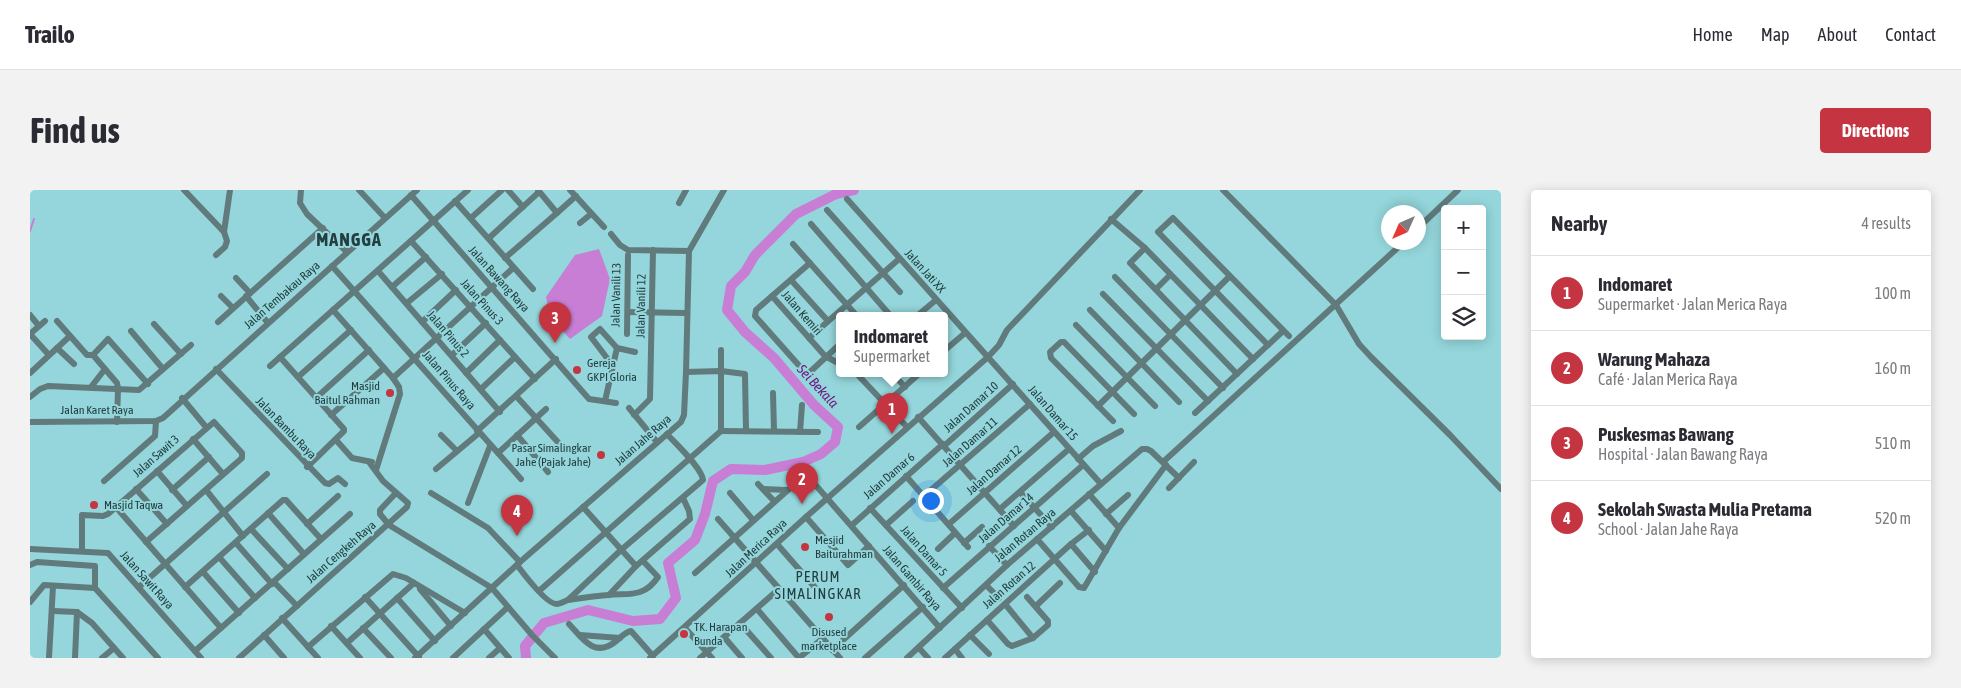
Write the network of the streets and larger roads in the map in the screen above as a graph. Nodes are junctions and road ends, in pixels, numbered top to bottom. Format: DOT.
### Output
graph roads {
  1 [pos="184,190"];
  2 [pos="230,190"];
  3 [pos="301,190"];
  4 [pos="417,190"];
  5 [pos="468,190"];
  6 [pos="502,190"];
  7 [pos="508,190"];
  8 [pos="570,190"];
  9 [pos="686,190"];
  10 [pos="724,190"];
  11 [pos="1140,190"];
  12 [pos="1223,190"];
  13 [pos="1458,190"];
  14 [pos="363,191"];
  15 [pos="538,191"];
  16 [pos="411,196"];
  17 [pos="576,196"];
  18 [pos="847,199"];
  19 [pos="455,201"];
  20 [pos="678,203"];
  21 [pos="523,207"];
  22 [pos="828,210"];
  23 [pos="557,213"];
  24 [pos="591,214"];
  25 [pos="385,218"];
  26 [pos="471,218"];
  27 [pos="1111,219"];
  28 [pos="1426,220"];
  29 [pos="432,221"];
  30 [pos="580,222"];
  31 [pos="811,224"];
  32 [pos="604,227"];
  33 [pos="323,228"];
  34 [pos="224,232"];
  35 [pos="611,234"];
  36 [pos="489,238"];
  37 [pos="411,241"];
  38 [pos="793,244"];
  39 [pos="1145,248"];
  40 [pos="653,250"];
  41 [pos="1395,250"];
  42 [pos="689,251"];
  43 [pos="347,252"];
  44 [pos="216,255"];
  45 [pos="628,255"];
  46 [pos="426,257"];
  47 [pos="505,258"];
  48 [pos="899,259"];
  49 [pos="810,263"];
  50 [pos="332,266"];
  51 [pos="513,268"];
  52 [pos="378,271"];
  53 [pos="442,274"];
  54 [pos="883,274"];
  55 [pos="1170,275"];
  56 [pos="1115,277"];
  57 [pos="1229,277"];
  58 [pos="236,278"];
  59 [pos="791,280"];
  60 [pos="392,287"];
  61 [pos="493,288"];
  62 [pos="865,288"];
  63 [pos="533,289"];
  64 [pos="1156,289"];
  65 [pos="355,290"];
  66 [pos="456,290"];
  67 [pos="1215,291"];
  68 [pos="900,292"];
  69 [pos="248,294"];
  70 [pos="1103,294"];
  71 [pos="222,296"];
  72 [pos="772,296"];
  73 [pos="936,300"];
  74 [pos="407,304"];
  75 [pos="847,304"];
  76 [pos="1336,305"];
  77 [pos="1201,306"];
  78 [pos="233,308"];
  79 [pos="470,308"];
  80 [pos="333,310"];
  81 [pos="1090,310"];
  82 [pos="628,312"];
  83 [pos="652,312"];
  84 [pos="838,312"];
  85 [pos="854,312"];
  86 [pos="887,312"];
  87 [pos="922,312"];
  88 [pos="946,312"];
  89 [pos="686,313"];
  90 [pos="836,314"];
  91 [pos="948,314"];
  92 [pos="30,315"];
  93 [pos="950,316"];
  94 [pos="1186,320"];
  95 [pos="57,321"];
  96 [pos="828,321"];
  97 [pos="218,322"];
  98 [pos="422,322"];
  99 [pos="268,323"];
  100 [pos="486,323"];
  101 [pos="154,324"];
  102 [pos="1076,325"];
  103 [pos="130,330"];
  104 [pos="350,330"];
  105 [pos="965,333"];
  106 [pos="30,334"];
  107 [pos="627,334"];
  108 [pos="1171,334"];
  109 [pos="70,336"];
  110 [pos="437,338"];
  111 [pos="809,338"];
  112 [pos="500,340"];
  113 [pos="191,345"];
  114 [pos="1268,345"];
  115 [pos="836,347"];
  116 [pos="57,348"];
  117 [pos="617,348"];
  118 [pos="948,348"];
  119 [pos="1157,349"];
  120 [pos="369,350"];
  121 [pos="721,350"];
  122 [pos="635,352"];
  123 [pos="93,354"];
  124 [pos="181,354"];
  125 [pos="49,355"];
  126 [pos="452,355"];
  127 [pos="825,356"];
  128 [pos="280,357"];
  129 [pos="515,357"];
  130 [pos="988,357"];
  131 [pos="415,358"];
  132 [pos="556,359"];
  133 [pos="1253,360"];
  134 [pos="836,362"];
  135 [pos="1142,363"];
  136 [pos="74,364"];
  137 [pos="270,366"];
  138 [pos="613,366"];
  139 [pos="163,368"];
  140 [pos="384,368"];
  141 [pos="105,369"];
  142 [pos="216,369"];
  143 [pos="722,371"];
  144 [pos="686,372"];
  145 [pos="30,373"];
  146 [pos="466,373"];
  147 [pos="1238,374"];
  148 [pos="298,377"];
  149 [pos="860,377"];
  150 [pos="896,377"];
  151 [pos="916,377"];
  152 [pos="1127,377"];
  153 [pos="393,378"];
  154 [pos="535,379"];
  155 [pos="148,384"];
  156 [pos="1013,384"];
  157 [pos="92,387"];
  158 [pos="905,387"];
  159 [pos="118,388"];
  160 [pos="1223,388"];
  161 [pos="481,389"];
  162 [pos="1112,392"];
  163 [pos="773,393"];
  164 [pos="517,396"];
  165 [pos="30,397"];
  166 [pos="182,398"];
  167 [pos="316,398"];
  168 [pos="605,401"];
  169 [pos="1208,401"];
  170 [pos="1179,402"];
  171 [pos="616,403"];
  172 [pos="886,403"];
  173 [pos="1030,404"];
  174 [pos="802,405"];
  175 [pos="1098,406"];
  176 [pos="1155,406"];
  177 [pos="628,408"];
  178 [pos="546,409"];
  179 [pos="500,412"];
  180 [pos="1195,413"];
  181 [pos="1134,414"];
  182 [pos="331,415"];
  183 [pos="634,415"];
  184 [pos="918,417"];
  185 [pos="163,418"];
  186 [pos="536,418"];
  187 [pos="156,421"];
  188 [pos="1113,421"];
  189 [pos="30,422"];
  190 [pos="117,422"];
  191 [pos="209,425"];
  192 [pos="907,427"];
  193 [pos="859,428"];
  194 [pos="746,431"];
  195 [pos="774,431"];
  196 [pos="1121,431"];
  197 [pos="478,432"];
  198 [pos="720,432"];
  199 [pos="800,432"];
  200 [pos="818,432"];
  201 [pos="1054,432"];
  202 [pos="667,434"];
  203 [pos="442,435"];
  204 [pos="517,435"];
  205 [pos="193,439"];
  206 [pos="336,440"];
  207 [pos="658,442"];
  208 [pos="943,445"];
  209 [pos="490,446"];
  210 [pos="1069,449"];
  211 [pos="565,450"];
  212 [pos="458,452"];
  213 [pos="498,454"];
  214 [pos="209,457"];
  215 [pos="689,458"];
  216 [pos="1078,459"];
  217 [pos="1194,462"];
  218 [pos="1165,463"];
  219 [pos="961,464"];
  220 [pos="1083,465"];
  221 [pos="307,467"];
  222 [pos="377,467"];
  223 [pos="436,469"];
  224 [pos="157,472"];
  225 [pos="548,472"];
  226 [pos="224,474"];
  227 [pos="267,474"];
  228 [pos="906,476"];
  229 [pos="1179,478"];
  230 [pos="521,479"];
  231 [pos="104,481"];
  232 [pos="346,484"];
  233 [pos="758,484"];
  234 [pos="1101,484"];
  235 [pos="1169,488"];
  236 [pos="136,489"];
  237 [pos="763,489"];
  238 [pos="1501,489"];
  239 [pos="172,490"];
  240 [pos="206,490"];
  241 [pos="787,490"];
  242 [pos="985,492"];
  243 [pos="1020,492"];
  244 [pos="431,493"];
  245 [pos="730,493"];
  246 [pos="395,494"];
  247 [pos="1089,494"];
  248 [pos="1128,495"];
  249 [pos="338,496"];
  250 [pos="924,496"];
  251 [pos="683,498"];
  252 [pos="828,499"];
  253 [pos="774,501"];
  254 [pos="913,501"];
  255 [pos="468,503"];
  256 [pos="115,506"];
  257 [pos="187,506"];
  258 [pos="583,507"];
  259 [pos="870,508"];
  260 [pos="1034,508"];
  261 [pos="1000,509"];
  262 [pos="1071,511"];
  263 [pos="225,512"];
  264 [pos="268,513"];
  265 [pos="350,514"];
  266 [pos="1106,514"];
  267 [pos="806,517"];
  268 [pos="718,519"];
  269 [pos="754,520"];
  270 [pos="167,524"];
  271 [pos="307,524"];
  272 [pos="949,524"];
  273 [pos="389,525"];
  274 [pos="852,525"];
  275 [pos="886,525"];
  276 [pos="1014,526"];
  277 [pos="982,527"];
  278 [pos="1052,527"];
  279 [pos="1119,528"];
  280 [pos="251,529"];
  281 [pos="1089,530"];
  282 [pos="605,532"];
  283 [pos="955,533"];
  284 [pos="243,536"];
  285 [pos="733,537"];
  286 [pos="321,539"];
  287 [pos="1037,539"];
  288 [pos="146,542"];
  289 [pos="236,543"];
  290 [pos="778,544"];
  291 [pos="1071,544"];
  292 [pos="869,546"];
  293 [pos="989,546"];
  294 [pos="30,549"];
  295 [pos="938,549"];
  296 [pos="621,550"];
  297 [pos="82,551"];
  298 [pos="1106,551"];
  299 [pos="304,554"];
  300 [pos="219,558"];
  301 [pos="1056,560"];
  302 [pos="643,561"];
  303 [pos="518,563"];
  304 [pos="757,563"];
  305 [pos="166,565"];
  306 [pos="1007,565"];
  307 [pos="30,566"];
  308 [pos="636,566"];
  309 [pos="288,569"];
  310 [pos="203,572"];
  311 [pos="1095,572"];
  312 [pos="695,573"];
  313 [pos="273,583"];
  314 [pos="1060,583"];
  315 [pos="415,584"];
  316 [pos="986,584"];
  317 [pos="904,585"];
  318 [pos="53,586"];
  319 [pos="139,587"];
  320 [pos="185,587"];
  321 [pos="95,588"];
  322 [pos="492,588"];
  323 [pos="943,588"];
  324 [pos="779,589"];
  325 [pos="539,591"];
  326 [pos="819,592"];
  327 [pos="609,594"];
  328 [pos="365,597"];
  329 [pos="1027,597"];
  330 [pos="255,598"];
  331 [pos="397,598"];
  332 [pos="999,598"];
  333 [pos="568,600"];
  334 [pos="30,602"];
  335 [pos="1004,604"];
  336 [pos="297,606"];
  337 [pos="508,606"];
  338 [pos="1036,606"];
  339 [pos="922,607"];
  340 [pos="962,608"];
  341 [pos="757,609"];
  342 [pos="53,611"];
  343 [pos="78,612"];
  344 [pos="239,613"];
  345 [pos="380,613"];
  346 [pos="465,614"];
  347 [pos="282,618"];
  348 [pos="987,620"];
  349 [pos="740,623"];
  350 [pos="569,624"];
  351 [pos="331,626"];
  352 [pos="451,626"];
  353 [pos="221,628"];
  354 [pos="363,628"];
  355 [pos="685,628"];
  356 [pos="940,628"];
  357 [pos="484,629"];
  358 [pos="264,635"];
  359 [pos="580,635"];
  360 [pos="970,635"];
  361 [pos="724,637"];
  362 [pos="620,638"];
  363 [pos="822,638"];
  364 [pos="1033,638"];
  365 [pos="435,640"];
  366 [pos="346,643"];
  367 [pos="308,647"];
  368 [pos="114,648"];
  369 [pos="500,648"];
  370 [pos="919,648"];
  371 [pos="955,649"];
  372 [pos="832,650"];
  373 [pos="195,651"];
  374 [pos="707,652"];
  375 [pos="989,654"];
  376 [pos="418,657"];
  377 [pos="652,657"];
  378 [pos="49,658"];
  379 [pos="75,658"];
  380 [pos="102,658"];
  381 [pos="123,658"];
  382 [pos="158,658"];
  383 [pos="201,658"];
  384 [pos="239,658"];
  385 [pos="284,658"];
  386 [pos="318,658"];
  387 [pos="360,658"];
  388 [pos="391,658"];
  389 [pos="453,658"];
  390 [pos="489,658"];
  391 [pos="509,658"];
  392 [pos="555,658"];
  393 [pos="700,658"];
  394 [pos="712,658"];
  395 [pos="742,658"];
  396 [pos="771,658"];
  397 [pos="799,658"];
  398 [pos="840,658"];
  399 [pos="865,658"];
  400 [pos="907,658"];
  401 [pos="928,658"];
  402 [pos="945,658"];
  403 [pos="962,658"];
  1 -- 34 [label="street"];
  2 -- 34 [label="street"];
  3 -- 33 [label="street"];
  4 -- 16 [label="street, Jalan Tembakau Raya"];
  5 -- 19 [label="street"];
  6 -- 26 [label="street"];
  7 -- 21 [label="street"];
  8 -- 17 [label="street"];
  9 -- 20 [label="street"];
  10 -- 42 [label="street"];
  11 -- 27 [label="street, Jalan Merica Raya"];
  12 -- 76 [label="street"];
  13 -- 28 [label="street"];
  14 -- 25 [label="street"];
  15 -- 21 [label="street"];
  15 -- 23 [label="street"];
  16 -- 25 [label="street, Jalan Tembakau Raya"];
  16 -- 29 [label="street, Jalan Bawang Raya"];
  17 -- 23 [label="street"];
  17 -- 24 [label="street"];
  18 -- 48 [label="street, Jalan Jati XX"];
  19 -- 26 [label="street"];
  19 -- 29 [label="street"];
  21 -- 36 [label="street"];
  22 -- 54 [label="street"];
  23 -- 47 [label="street"];
  24 -- 30 [label="street"];
  24 -- 32 [label="street"];
  25 -- 43 [label="street, Jalan Tembakau Raya"];
  26 -- 36 [label="street"];
  27 -- 39 [label="street"];
  27 -- 130 [label="street, Jalan Merica Raya"];
  29 -- 37 [label="street"];
  29 -- 61 [label="street, Jalan Bawang Raya"];
  31 -- 62 [label="street"];
  33 -- 43 [label="street"];
  33 -- 69 [label="street"];
  34 -- 44 [label="street"];
  35 -- 40 [label="street"];
  36 -- 47 [label="street"];
  37 -- 46 [label="street, Jalan Pinus 3"];
  37 -- 52 [label="street"];
  38 -- 49 [label="street"];
  39 -- 55 [label="street"];
  39 -- 64 [label="street"];
  40 -- 42 [label="street"];
  40 -- 83 [label="street, Jalan Vanili 12"];
  41 -- 76 [label="street"];
  42 -- 89 [label="street, Jalan Jahe Raya"];
  43 -- 50 [label="street, Jalan Tembakau Raya"];
  45 -- 82 [label="street, Jalan Vanili 13"];
  46 -- 53 [label="street, Jalan Pinus 3"];
  46 -- 60 [label="street"];
  47 -- 51 [label="street"];
  48 -- 54 [label="street"];
  48 -- 73 [label="street, Jalan Jati XX"];
  49 -- 59 [label="street"];
  49 -- 75 [label="street"];
  50 -- 65 [label="street, Jalan Pinus Raya"];
  50 -- 99 [label="street, Jalan Tembakau Raya"];
  51 -- 61 [label="street"];
  51 -- 63 [label="street"];
  52 -- 60 [label="street, Jalan Pinus 2"];
  52 -- 65 [label="street"];
  53 -- 66 [label="street, Jalan Pinus 3"];
  53 -- 74 [label="street"];
  54 -- 62 [label="street"];
  54 -- 68 [label="street"];
  55 -- 64 [label="street"];
  55 -- 77 [label="street"];
  56 -- 108 [label="street"];
  57 -- 67 [label="street"];
  57 -- 67 [label="street"];
  57 -- 114 [label="street"];
  58 -- 69 [label="street"];
  59 -- 72 [label="street"];
  59 -- 96 [label="street"];
  60 -- 74 [label="street, Jalan Pinus 2"];
  61 -- 79 [label="street"];
  61 -- 132 [label="street, Jalan Bawang Raya"];
  62 -- 75 [label="street"];
  62 -- 86 [label="street"];
  64 -- 94 [label="street"];
  65 -- 80 [label="street"];
  65 -- 131 [label="street, Jalan Pinus Raya"];
  66 -- 79 [label="street, Jalan Pinus 3"];
  66 -- 98 [label="street"];
  67 -- 77 [label="street"];
  67 -- 114 [label="street"];
  69 -- 78 [label="street"];
  69 -- 99 [label="street"];
  70 -- 119 [label="street"];
  71 -- 78 [label="street"];
  72 -- 111 [label="street, Jalan Kemiri"];
  72 -- 127 [label="street"];
  73 -- 87 [label="street"];
  73 -- 88 [label="street, Jalan Jati XX"];
  74 -- 98 [label="street, Jalan Pinus 2"];
  75 -- 84 [label="street"];
  75 -- 85 [label="street"];
  76 -- 218 [label="street"];
  76 -- 238 [label="street"];
  77 -- 94 [label="street"];
  77 -- 133 [label="street"];
  78 -- 97 [label="street"];
  79 -- 100 [label="street, Jalan Pinus 3"];
  79 -- 110 [label="street"];
  80 -- 104 [label="street"];
  80 -- 128 [label="street"];
  81 -- 135 [label="street"];
  82 -- 83 [label="street"];
  82 -- 107 [label="street, Jalan Vanili 13"];
  83 -- 89 [label="street"];
  83 -- 183 [label="street, Jalan Vanili 12"];
  89 -- 144 [label="street, Jalan Jahe Raya"];
  90 -- 96 [label="street"];
  91 -- 93 [label="street, Jalan Jati XX"];
  92 -- 106 [label="street"];
  93 -- 105 [label="street, Jalan Jati XX"];
  94 -- 108 [label="street"];
  94 -- 147 [label="street"];
  95 -- 109 [label="street"];
  96 -- 111 [label="street"];
  98 -- 110 [label="street, Jalan Pinus 2"];
  99 -- 142 [label="street, Jalan Tembakau Raya"];
  100 -- 112 [label="street, Jalan Pinus 3"];
  100 -- 126 [label="street"];
  101 -- 124 [label="street"];
  102 -- 152 [label="street"];
  103 -- 139 [label="street"];
  104 -- 120 [label="street"];
  104 -- 148 [label="street"];
  105 -- 118 [label="street"];
  105 -- 130 [label="street, Jalan Jati XX"];
  106 -- 125 [label="street"];
  108 -- 119 [label="street"];
  108 -- 160 [label="street"];
  109 -- 116 [label="street"];
  109 -- 123 [label="street"];
  110 -- 126 [label="street, Jalan Pinus 2"];
  110 -- 131 [label="street"];
  111 -- 127 [label="street, Jalan Kemiri"];
  112 -- 129 [label="street, Jalan Pinus 3"];
  112 -- 146 [label="street"];
  113 -- 124 [label="street"];
  114 -- 133 [label="street"];
  115 -- 127 [label="street"];
  116 -- 125 [label="street"];
  116 -- 136 [label="street"];
  117 -- 122 [label="street"];
  117 -- 138 [label="street"];
  117 -- 138 [label="street"];
  119 -- 135 [label="street"];
  119 -- 169 [label="street"];
  120 -- 140 [label="street"];
  120 -- 167 [label="street"];
  121 -- 143 [label="street"];
  123 -- 141 [label="street"];
  123 -- 155 [label="street"];
  124 -- 139 [label="street"];
  125 -- 145 [label="street"];
  126 -- 146 [label="street, Jalan Pinus 2"];
  127 -- 134 [label="street, Jalan Kemiri"];
  128 -- 137 [label="street"];
  128 -- 148 [label="street"];
  129 -- 154 [label="street, Jalan Pinus 3"];
  129 -- 161 [label="street"];
  130 -- 156 [label="street, Jalan Damar 15"];
  130 -- 184 [label="street, Jalan Merica Raya"];
  131 -- 153 [label="street"];
  131 -- 197 [label="street, Jalan Pinus Raya"];
  132 -- 154 [label="street"];
  132 -- 168 [label="street, Jalan Bawang Raya"];
  133 -- 147 [label="street"];
  135 -- 152 [label="street"];
  135 -- 170 [label="street"];
  138 -- 168 [label="street"];
  139 -- 155 [label="street"];
  140 -- 153 [label="street"];
  140 -- 182 [label="street"];
  141 -- 157 [label="street"];
  141 -- 159 [label="street"];
  142 -- 166 [label="street, Jalan Tembakau Raya"];
  142 -- 221 [label="street, Jalan Bambu Raya"];
  143 -- 144 [label="street"];
  143 -- 194 [label="street"];
  143 -- 198 [label="street"];
  144 -- 202 [label="street, Jalan Jahe Raya"];
  146 -- 161 [label="street, Jalan Pinus 2"];
  147 -- 160 [label="street"];
  148 -- 167 [label="street"];
  149 -- 172 [label="street"];
  150 -- 158 [label="street"];
  151 -- 158 [label="street"];
  152 -- 162 [label="street"];
  152 -- 176 [label="street"];
  153 -- 222 [label="street"];
  154 -- 164 [label="street"];
  155 -- 159 [label="street"];
  156 -- 173 [label="street, Jalan Damar 15"];
  156 -- 208 [label="street, Jalan Damar 10"];
  157 -- 159 [label="street"];
  157 -- 165 [label="street"];
  158 -- 172 [label="street"];
  159 -- 190 [label="street"];
  160 -- 169 [label="street"];
  161 -- 179 [label="street, Jalan Pinus 2"];
  162 -- 175 [label="street"];
  162 -- 175 [label="street"];
  162 -- 181 [label="street"];
  163 -- 195 [label="street"];
  164 -- 179 [label="street"];
  164 -- 186 [label="street"];
  166 -- 185 [label="street, Jalan Tembakau Raya"];
  166 -- 191 [label="street"];
  167 -- 182 [label="street"];
  168 -- 171 [label="street"];
  169 -- 180 [label="street"];
  172 -- 192 [label="street"];
  172 -- 193 [label="street"];
  173 -- 201 [label="street, Jalan Damar 15"];
  173 -- 219 [label="street, Jalan Damar 11"];
  174 -- 199 [label="street"];
  175 -- 188 [label="street"];
  177 -- 183 [label="street"];
  178 -- 186 [label="street"];
  179 -- 197 [label="street"];
  182 -- 206 [label="street"];
  183 -- 207 [label="street"];
  184 -- 192 [label="street, Jalan Merica Raya"];
  184 -- 208 [label="street"];
  185 -- 187 [label="street, Jalan Karet Raya"];
  186 -- 204 [label="street"];
  186 -- 211 [label="street"];
  187 -- 190 [label="street, Jalan Karet Raya"];
  187 -- 231 [label="street"];
  189 -- 190 [label="street, Jalan Karet Raya"];
  191 -- 205 [label="street, Jalan Sawit 3"];
  191 -- 226 [label="street"];
  192 -- 252 [label="street, Jalan Merica Raya"];
  194 -- 195 [label="street"];
  194 -- 198 [label="street"];
  195 -- 199 [label="street"];
  196 -- 216 [label="street"];
  197 -- 209 [label="street, Jalan Pinus Raya"];
  197 -- 212 [label="street"];
  198 -- 215 [label="street"];
  199 -- 200 [label="street"];
  201 -- 210 [label="street, Jalan Damar 15"];
  201 -- 242 [label="street, Jalan Damar 12"];
  202 -- 207 [label="street, Jalan Jahe Raya"];
  202 -- 215 [label="street"];
  203 -- 212 [label="street"];
  204 -- 213 [label="street"];
  204 -- 225 [label="street"];
  205 -- 214 [label="street"];
  205 -- 224 [label="street, Jalan Sawit 3"];
  206 -- 221 [label="street"];
  206 -- 222 [label="street"];
  207 -- 258 [label="street, Jalan Jahe Raya"];
  208 -- 219 [label="street"];
  208 -- 228 [label="street, Jalan Damar 6"];
  209 -- 213 [label="street, Jalan Pinus Raya"];
  209 -- 255 [label="street"];
  210 -- 216 [label="street, Jalan Damar 15"];
  210 -- 243 [label="street"];
  212 -- 223 [label="street"];
  213 -- 230 [label="street, Jalan Pinus Raya"];
  214 -- 226 [label="street"];
  214 -- 239 [label="street"];
  215 -- 251 [label="street"];
  215 -- 282 [label="street"];
  216 -- 220 [label="street, Jalan Damar 15"];
  217 -- 229 [label="street"];
  218 -- 229 [label="street"];
  218 -- 234 [label="street, Jalan Rotan Raya"];
  218 -- 279 [label="street"];
  219 -- 242 [label="street"];
  219 -- 250 [label="street, Jalan Damar 11"];
  220 -- 234 [label="street, Jalan Damar 15"];
  220 -- 260 [label="street, Jalan Damar 14"];
  221 -- 232 [label="street, Jalan Bambu Raya"];
  222 -- 246 [label="street"];
  224 -- 236 [label="street, Jalan Sawit 3"];
  224 -- 239 [label="street"];
  226 -- 240 [label="street"];
  227 -- 263 [label="street"];
  228 -- 250 [label="street"];
  228 -- 259 [label="street, Jalan Damar 6"];
  229 -- 235 [label="street"];
  233 -- 237 [label="street"];
  234 -- 247 [label="street, Jalan Rotan Raya"];
  236 -- 256 [label="street, Jalan Sawit 3"];
  236 -- 270 [label="street"];
  237 -- 241 [label="street"];
  237 -- 253 [label="street"];
  239 -- 257 [label="street"];
  240 -- 257 [label="street"];
  240 -- 263 [label="street"];
  241 -- 252 [label="street, Jalan Gambir Raya"];
  241 -- 253 [label="street"];
  242 -- 261 [label="street"];
  242 -- 272 [label="street, Jalan Damar 12"];
  243 -- 260 [label="street"];
  243 -- 261 [label="street"];
  244 -- 303 [label="street"];
  245 -- 269 [label="street"];
  246 -- 273 [label="street"];
  246 -- 273 [label="street"];
  247 -- 262 [label="street, Jalan Rotan Raya"];
  247 -- 266 [label="street"];
  248 -- 266 [label="street"];
  249 -- 271 [label="street"];
  250 -- 272 [label="street"];
  251 -- 296 [label="street"];
  251 -- 302 [label="street"];
  252 -- 267 [label="street, Jalan Merica Raya"];
  252 -- 274 [label="street, Jalan Gambir Raya"];
  253 -- 269 [label="street"];
  254 -- 275 [label="street"];
  256 -- 288 [label="street"];
  256 -- 297 [label="street, Jalan Sawit 3"];
  257 -- 270 [label="street"];
  258 -- 282 [label="street"];
  258 -- 303 [label="street, Jalan Jahe Raya"];
  259 -- 274 [label="street, Jalan Damar 6"];
  259 -- 275 [label="street, Jalan Damar 5"];
  260 -- 276 [label="street, Jalan Damar 14"];
  260 -- 278 [label="street"];
  261 -- 276 [label="street"];
  262 -- 278 [label="street, Jalan Rotan Raya"];
  262 -- 281 [label="street"];
  263 -- 284 [label="street"];
  263 -- 305 [label="street"];
  264 -- 271 [label="street"];
  264 -- 280 [label="street"];
  264 -- 299 [label="street"];
  265 -- 286 [label="street"];
  266 -- 279 [label="street"];
  267 -- 290 [label="street, Jalan Merica Raya"];
  267 -- 292 [label="street"];
  268 -- 285 [label="street"];
  269 -- 285 [label="street"];
  270 -- 288 [label="street"];
  271 -- 286 [label="street"];
  272 -- 283 [label="street"];
  273 -- 322 [label="street, Jalan Cengkeh Raya"];
  273 -- 336 [label="street, Jalan Cengkeh Raya"];
  274 -- 292 [label="street, Jalan Gambir Raya"];
  275 -- 323 [label="street, Jalan Damar 5"];
  276 -- 293 [label="street, Jalan Damar 14"];
  277 -- 283 [label="street"];
  278 -- 287 [label="street, Jalan Rotan Raya"];
  279 -- 298 [label="street"];
  280 -- 284 [label="street"];
  280 -- 309 [label="street"];
  281 -- 291 [label="street, Jalan Rotan 12"];
  281 -- 298 [label="street"];
  282 -- 296 [label="street"];
  282 -- 325 [label="street"];
  283 -- 295 [label="street"];
  284 -- 289 [label="street"];
  285 -- 304 [label="street"];
  285 -- 312 [label="street"];
  286 -- 299 [label="street"];
  287 -- 301 [label="street"];
  287 -- 306 [label="street, Jalan Rotan Raya"];
  288 -- 305 [label="street"];
  289 -- 300 [label="street"];
  289 -- 313 [label="street"];
  290 -- 304 [label="street, Jalan Merica Raya"];
  290 -- 326 [label="street"];
  291 -- 301 [label="street, Jalan Rotan 12"];
  291 -- 311 [label="street"];
  292 -- 317 [label="street, Jalan Gambir Raya"];
  293 -- 306 [label="street"];
  293 -- 323 [label="street, Jalan Damar 14"];
  294 -- 297 [label="street, Jalan Sawit Raya"];
  296 -- 308 [label="street"];
  296 -- 333 [label="street"];
  297 -- 319 [label="street, Jalan Sawit Raya"];
  298 -- 311 [label="street"];
  299 -- 309 [label="street"];
  300 -- 310 [label="street"];
  300 -- 330 [label="street"];
  301 -- 311 [label="street"];
  301 -- 335 [label="street, Jalan Rotan 12"];
  302 -- 308 [label="street"];
  302 -- 327 [label="street"];
  303 -- 322 [label="street, Jalan Jahe Raya"];
  303 -- 325 [label="street"];
  304 -- 324 [label="street"];
  304 -- 355 [label="street, Jalan Merica Raya"];
  305 -- 319 [label="street"];
  305 -- 320 [label="street"];
  306 -- 316 [label="street, Jalan Rotan Raya"];
  307 -- 321 [label="street"];
  308 -- 327 [label="street"];
  309 -- 313 [label="street"];
  310 -- 320 [label="street"];
  310 -- 344 [label="street"];
  313 -- 330 [label="street"];
  313 -- 336 [label="street"];
  314 -- 338 [label="street"];
  315 -- 328 [label="street"];
  315 -- 331 [label="street"];
  315 -- 346 [label="street"];
  315 -- 352 [label="street"];
  316 -- 332 [label="street"];
  316 -- 340 [label="street, Jalan Rotan Raya"];
  317 -- 339 [label="street, Jalan Gambir Raya"];
  317 -- 372 [label="street"];
  318 -- 321 [label="street"];
  318 -- 334 [label="street"];
  318 -- 342 [label="street"];
  319 -- 373 [label="street, Jalan Sawit Raya"];
  320 -- 353 [label="street"];
  321 -- 382 [label="street"];
  322 -- 337 [label="street, Jalan Cengkeh Raya"];
  322 -- 346 [label="street, Jalan Jahe Raya"];
  323 -- 340 [label="street, Jalan Damar 5"];
  324 -- 341 [label="street"];
  324 -- 363 [label="street"];
  325 -- 333 [label="street"];
  327 -- 333 [label="street"];
  328 -- 345 [label="street"];
  328 -- 351 [label="street"];
  329 -- 338 [label="street"];
  330 -- 344 [label="street"];
  331 -- 345 [label="street"];
  331 -- 365 [label="street"];
  335 -- 348 [label="street, Jalan Rotan 12"];
  335 -- 364 [label="street"];
  336 -- 347 [label="street, Jalan Cengkeh Raya"];
  337 -- 357 [label="street"];
  337 -- 392 [label="street, Jalan Cengkeh Raya"];
  338 -- 364 [label="street"];
  339 -- 356 [label="street, Jalan Gambir Raya"];
  339 -- 399 [label="street"];
  340 -- 356 [label="street, Jalan Rotan Raya"];
  341 -- 349 [label="street"];
  341 -- 397 [label="street"];
  342 -- 343 [label="street"];
  342 -- 378 [label="street"];
  343 -- 368 [label="street"];
  343 -- 379 [label="street"];
  344 -- 353 [label="street"];
  345 -- 354 [label="street"];
  345 -- 376 [label="street"];
  346 -- 352 [label="street, Jalan Jahe Raya"];
  347 -- 358 [label="street, Jalan Cengkeh Raya"];
  347 -- 367 [label="street"];
  348 -- 360 [label="street, Jalan Rotan 12"];
  348 -- 364 [label="street"];
  349 -- 361 [label="street"];
  349 -- 396 [label="street"];
  350 -- 359 [label="street"];
  351 -- 366 [label="street"];
  351 -- 367 [label="street"];
  352 -- 365 [label="street, Jalan Jahe Raya"];
  353 -- 373 [label="street"];
  354 -- 366 [label="street"];
  354 -- 388 [label="street"];
  355 -- 374 [label="street"];
  355 -- 377 [label="street, Jalan Merica Raya"];
  356 -- 370 [label="street, Jalan Rotan Raya"];
  357 -- 369 [label="street"];
  357 -- 389 [label="street"];
  358 -- 384 [label="street, Jalan Cengkeh Raya"];
  358 -- 385 [label="street"];
  359 -- 362 [label="street"];
  359 -- 362 [label="street"];
  360 -- 371 [label="street, Jalan Rotan 12"];
  360 -- 375 [label="street"];
  361 -- 374 [label="street"];
  361 -- 395 [label="street"];
  362 -- 377 [label="street"];
  363 -- 372 [label="street"];
  363 -- 397 [label="street"];
  365 -- 376 [label="street, Jalan Jahe Raya"];
  366 -- 387 [label="street"];
  367 -- 386 [label="street"];
  368 -- 380 [label="street"];
  368 -- 381 [label="street"];
  369 -- 390 [label="street"];
  369 -- 391 [label="street"];
  370 -- 400 [label="street, Jalan Rotan Raya"];
  370 -- 401 [label="street"];
  371 -- 402 [label="street, Jalan Rotan 12"];
  371 -- 403 [label="street"];
  372 -- 398 [label="street"];
  373 -- 383 [label="street, Jalan Sawit Raya"];
  374 -- 393 [label="street"];
  374 -- 394 [label="street"];
}
